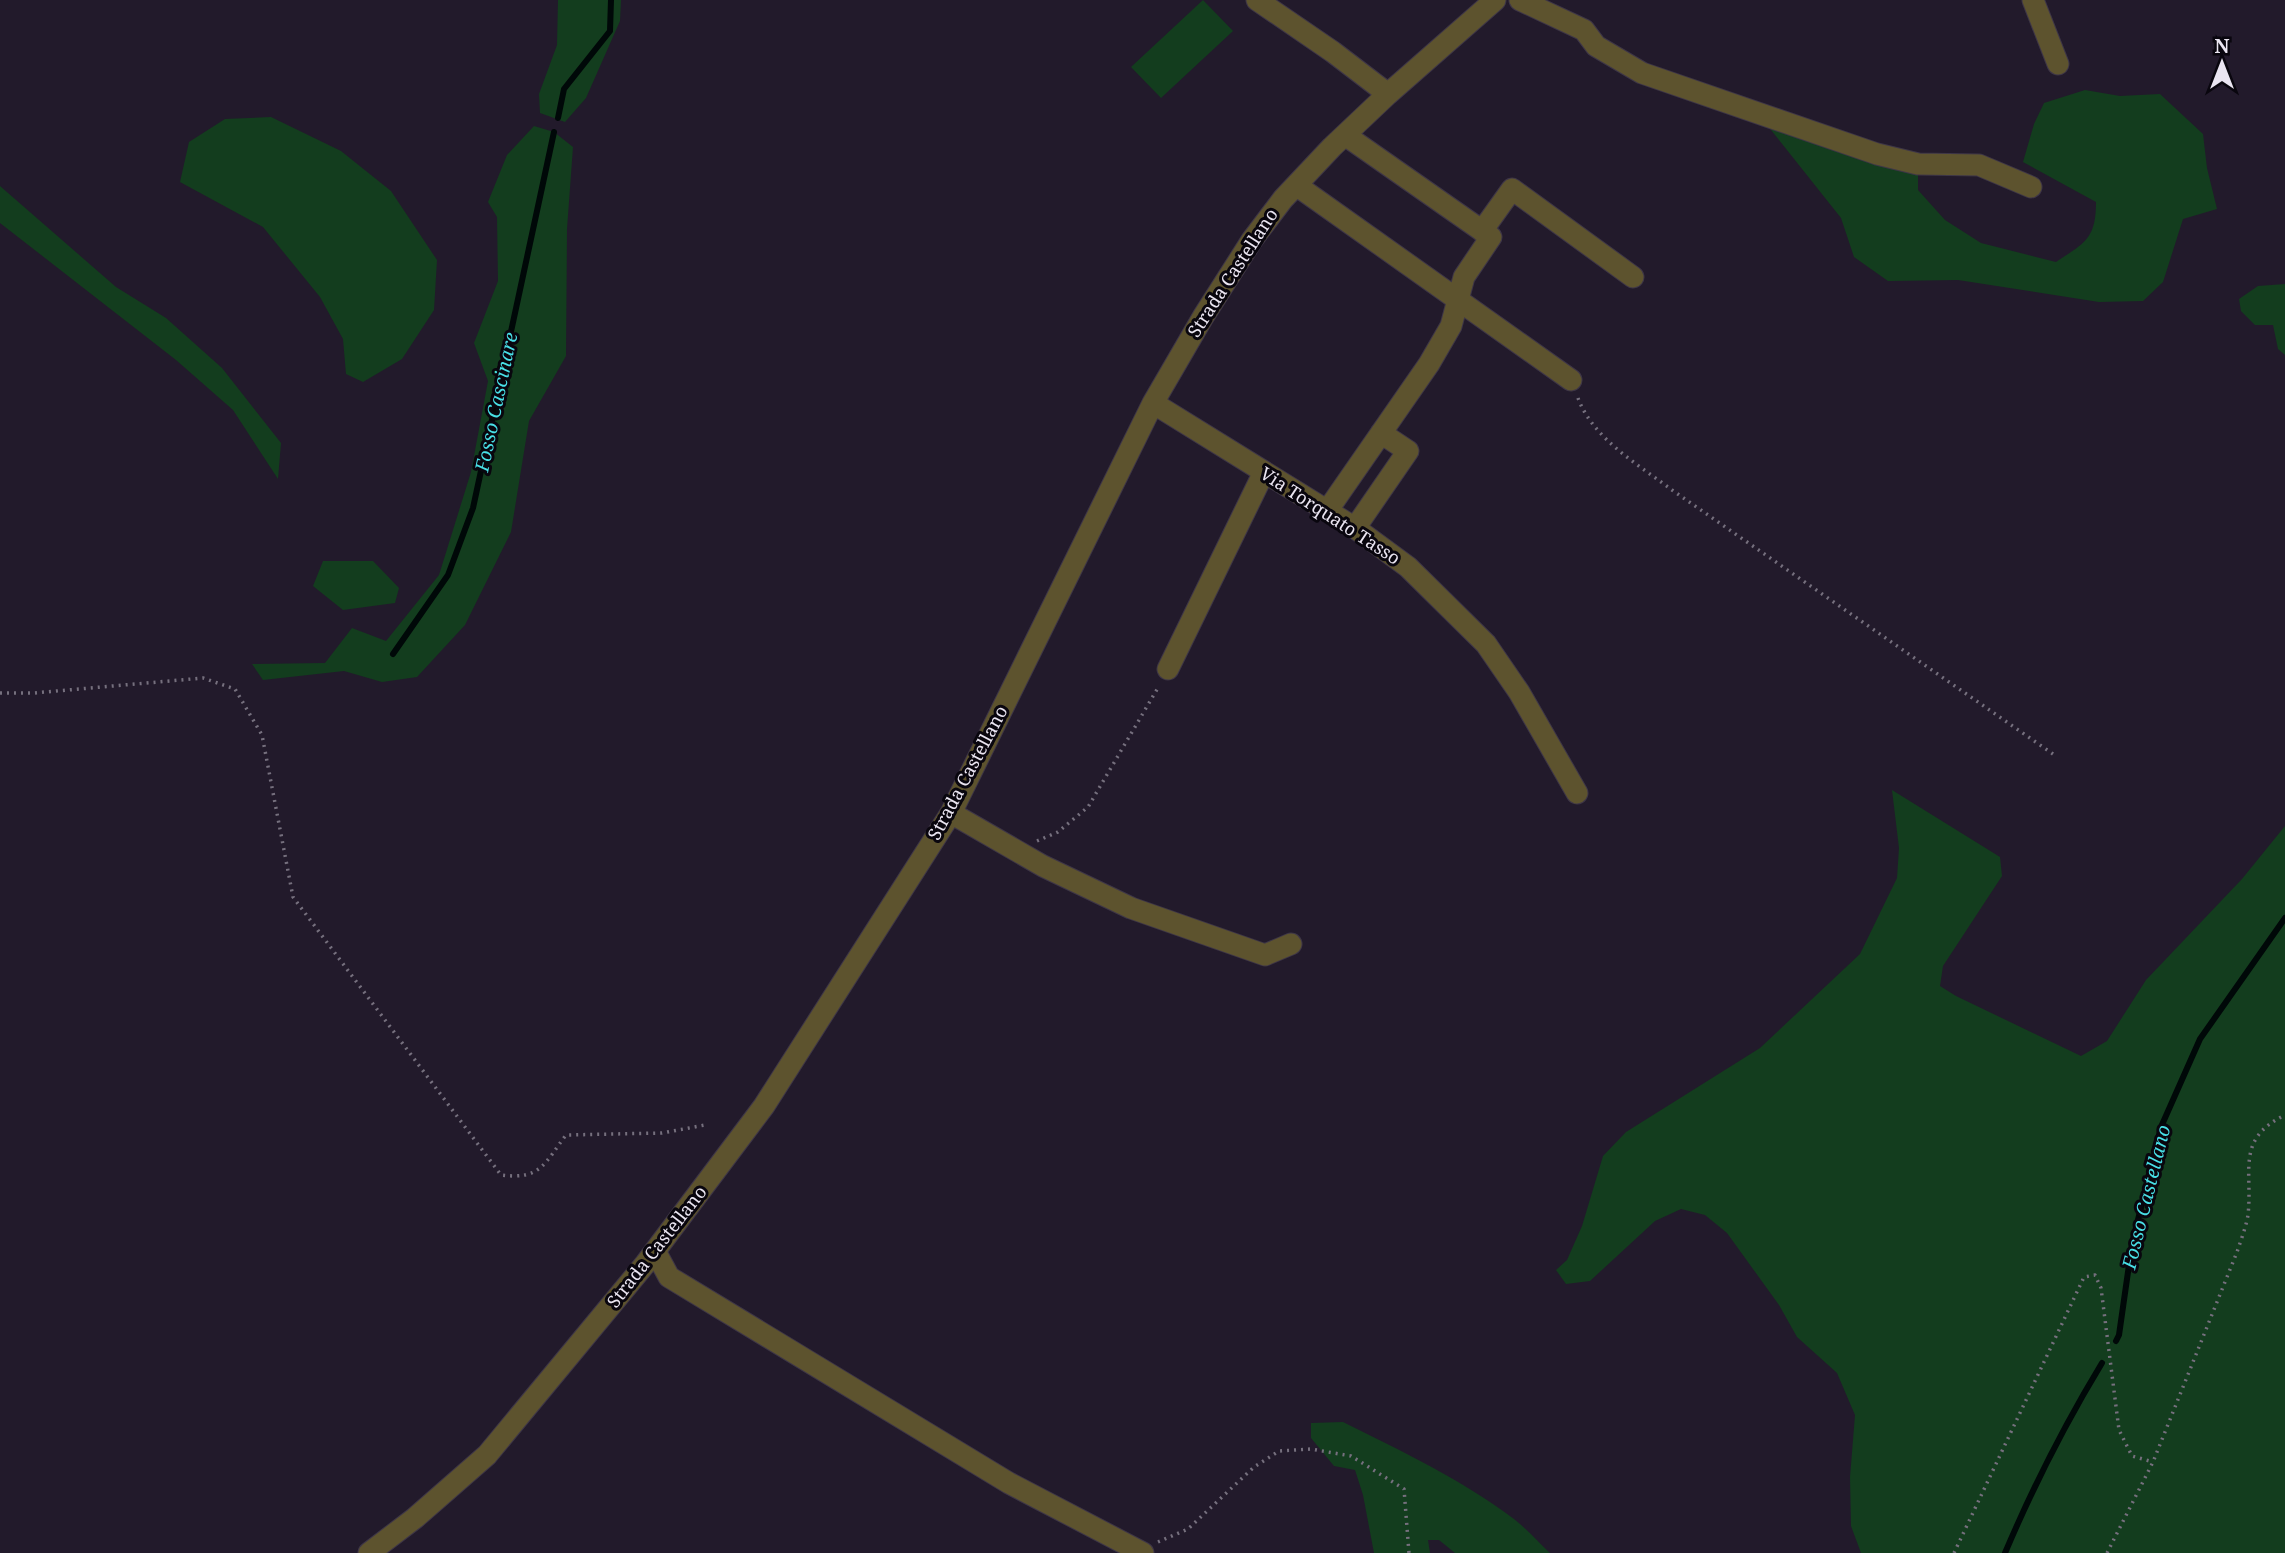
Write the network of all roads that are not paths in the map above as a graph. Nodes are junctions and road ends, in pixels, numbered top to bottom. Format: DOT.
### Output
graph roads {
  1 [pos="1494,0"];
  2 [pos="1520,0"];
  3 [pos="2033,0"];
  4 [pos="1264,1"];
  5 [pos="2058,64"];
  6 [pos="1388,94"];
  7 [pos="1345,135"];
  8 [pos="1296,185"];
  9 [pos="2031,187"];
  10 [pos="1482,230"];
  11 [pos="1633,277"];
  12 [pos="1458,300"];
  13 [pos="1571,380"];
  14 [pos="1153,403"];
  15 [pos="1381,433"];
  16 [pos="1264,472"];
  17 [pos="1327,511"];
  18 [pos="1354,528"];
  19 [pos="1168,669"];
  20 [pos="1577,793"];
  21 [pos="951,813"];
  22 [pos="1291,944"];
  23 [pos="655,1251"];
  24 [pos="1137,1550"];
  25 [pos="369,1553"];
  1 -- 6 [label="street, Strada Castellano"];
  2 -- 9 [label="street"];
  3 -- 5 [label="street"];
  4 -- 6 [label="street"];
  6 -- 7 [label="street, Strada Castellano"];
  7 -- 8 [label="street, Strada Castellano"];
  7 -- 10 [label="street"];
  8 -- 12 [label="street"];
  8 -- 14 [label="street, Strada Castellano"];
  10 -- 11 [label="street"];
  10 -- 12 [label="street"];
  12 -- 13 [label="street"];
  12 -- 15 [label="street"];
  14 -- 16 [label="street, Via Torquato Tasso"];
  14 -- 21 [label="street, Strada Castellano"];
  15 -- 17 [label="street"];
  15 -- 18 [label="street"];
  16 -- 17 [label="street, Via Torquato Tasso"];
  16 -- 19 [label="street"];
  17 -- 18 [label="street, Via Torquato Tasso"];
  18 -- 20 [label="street, Via Torquato Tasso"];
  21 -- 22 [label="street"];
  21 -- 23 [label="street, Strada Castellano"];
  23 -- 24 [label="street"];
  23 -- 25 [label="street, Strada Castellano"];
}
